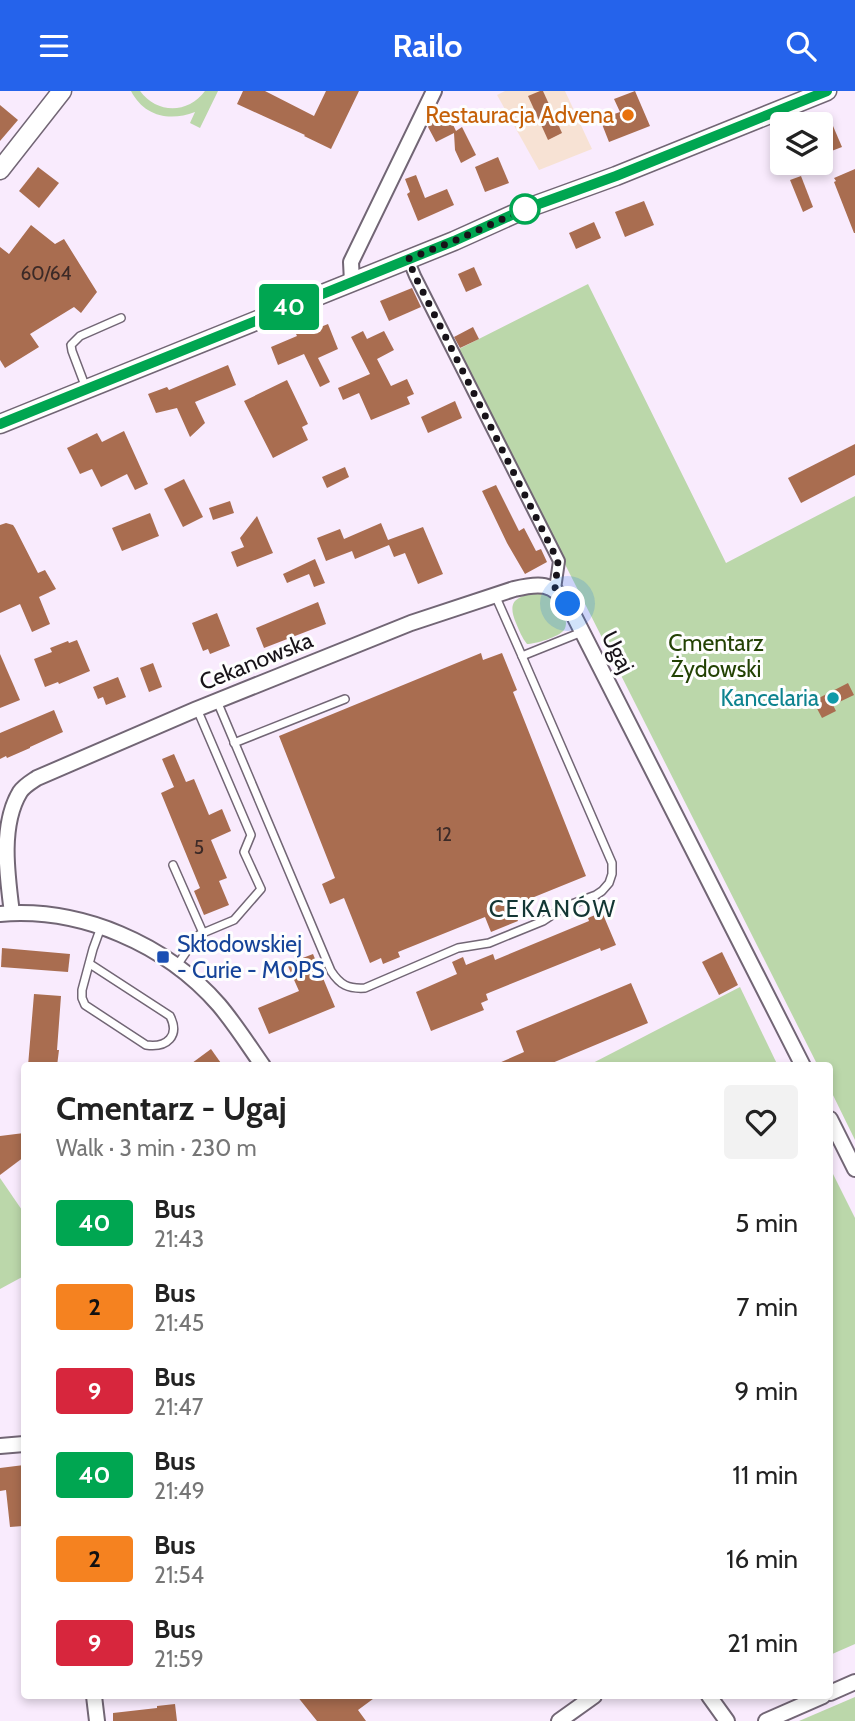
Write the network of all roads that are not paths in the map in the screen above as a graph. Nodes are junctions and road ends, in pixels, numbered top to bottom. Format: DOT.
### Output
graph roads {
  1 [pos="62,91"];
  2 [pos="435,91"];
  3 [pos="827,91"];
  4 [pos="0,170"];
  5 [pos="408,259"];
  6 [pos="352,282"];
  7 [pos="121,318"];
  8 [pos="86,388"];
  9 [pos="0,424"];
  10 [pos="555,589"];
  11 [pos="495,595"];
  12 [pos="582,632"];
  13 [pos="522,656"];
  14 [pos="345,699"];
  15 [pos="217,701"];
  16 [pos="197,709"];
  17 [pos="234,743"];
  18 [pos="2,826"];
  19 [pos="173,865"];
  20 [pos="6,913"];
  21 [pos="101,926"];
  22 [pos="203,933"];
  23 [pos="90,964"];
  24 [pos="176,967"];
  25 [pos="260,1062"];
  26 [pos="801,1062"];
  27 [pos="833,1125"];
  28 [pos="855,1169"];
  29 [pos="21,1444"];
  30 [pos="0,1446"];
  31 [pos="855,1682"];
  32 [pos="833,1692"];
  33 [pos="98,1699"];
  34 [pos="590,1699"];
  35 [pos="711,1699"];
  36 [pos="816,1699"];
  37 [pos="97,1721"];
  38 [pos="559,1721"];
  39 [pos="727,1721"];
  40 [pos="766,1721"];
  1 -- 4 [label="street"];
  2 -- 6 [label="street"];
  3 -- 5 [label="street"];
  5 -- 6 [label="street"];
  5 -- 10 [label="street"];
  6 -- 8 [label="street"];
  7 -- 8 [label="lane"];
  8 -- 9 [label="street"];
  10 -- 11 [label="street, Cekanowska"];
  10 -- 12 [label="street, Ugaj"];
  11 -- 13 [label="lane"];
  11 -- 15 [label="street, Cekanowska"];
  12 -- 13 [label="lane"];
  12 -- 26 [label="street, Ugaj"];
  13 -- 17 [label="lane"];
  14 -- 17 [label="lane"];
  15 -- 16 [label="street, Cekanowska"];
  15 -- 17 [label="lane"];
  16 -- 18 [label="street, Cekanowska"];
  16 -- 22 [label="lane"];
  18 -- 20 [label="street, Cekanowska"];
  19 -- 22 [label="lane"];
  20 -- 21 [label="street"];
  21 -- 23 [label="lane"];
  21 -- 24 [label="street"];
  22 -- 24 [label="lane"];
  23 -- 23 [label="lane"];
  24 -- 25 [label="street"];
  27 -- 28 [label="street"];
  29 -- 30 [label="street"];
  31 -- 32 [label="street"];
  33 -- 37 [label="street"];
  34 -- 38 [label="street"];
  35 -- 39 [label="street"];
  36 -- 40 [label="street"];
}
